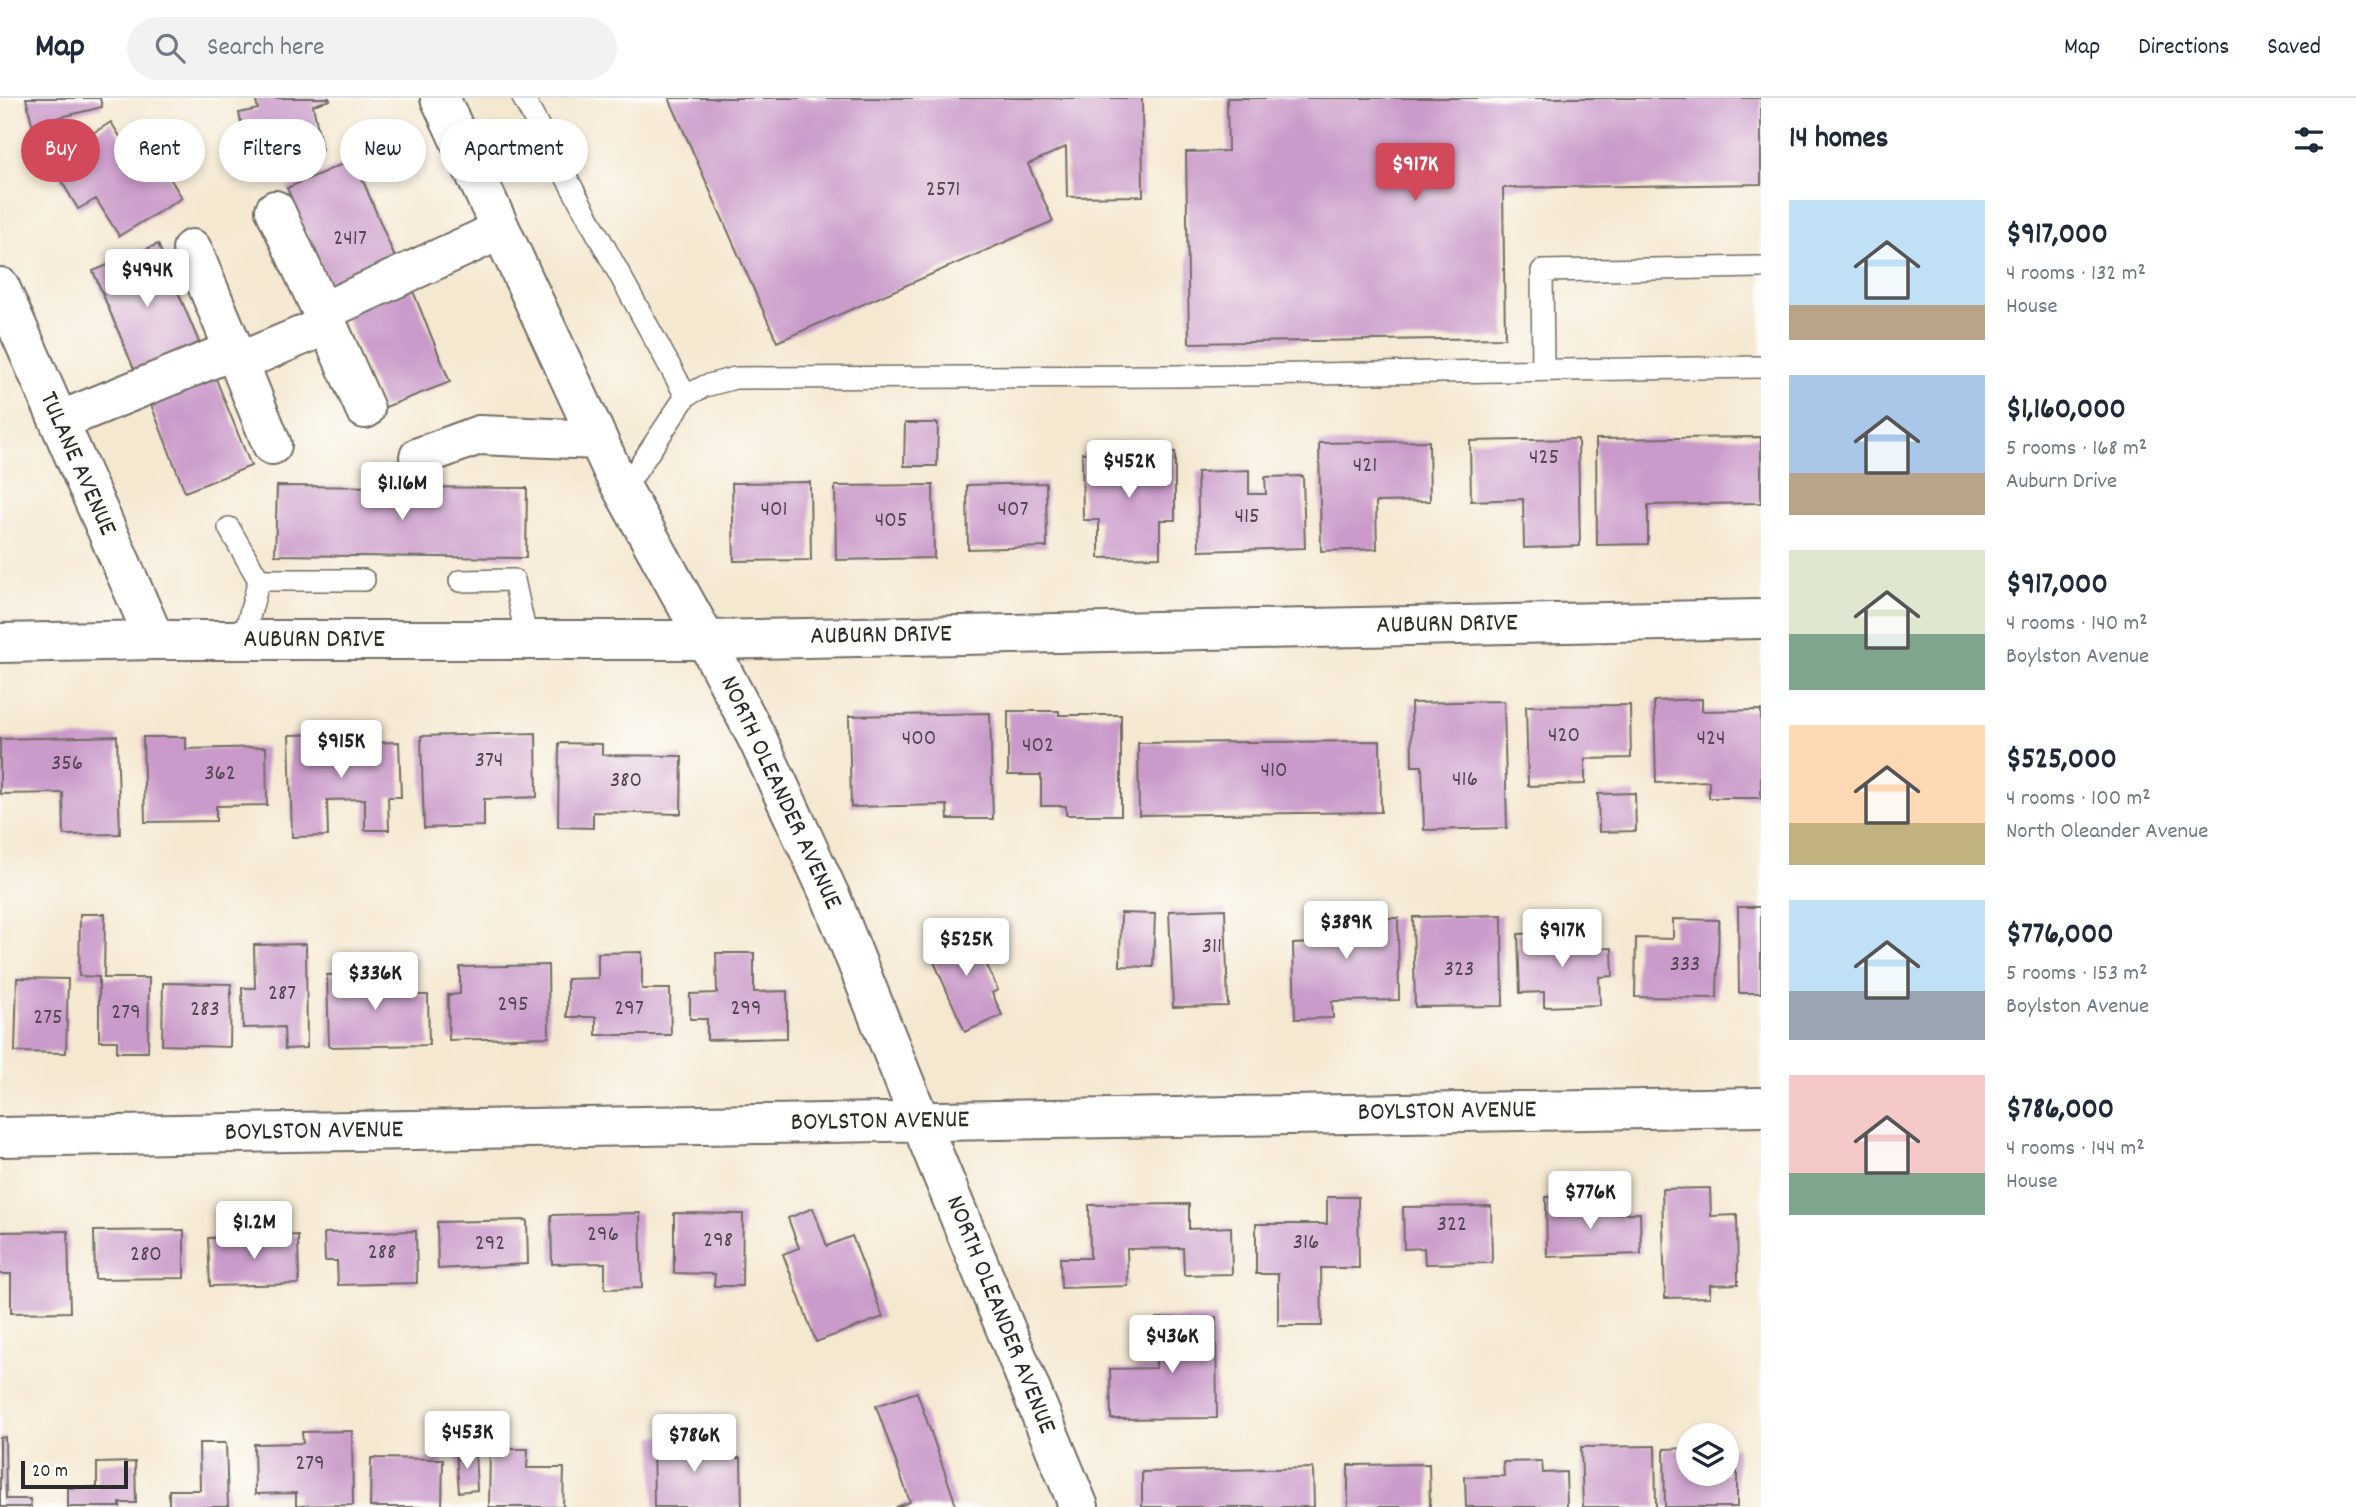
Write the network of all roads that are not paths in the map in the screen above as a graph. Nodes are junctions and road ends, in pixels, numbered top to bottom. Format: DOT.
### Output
graph roads {
  1 [pos="440,98"];
  2 [pos="523,98"];
  3 [pos="275,211"];
  4 [pos="501,230"];
  5 [pos="192,248"];
  6 [pos="1761,267"];
  7 [pos="0,287"];
  8 [pos="325,318"];
  9 [pos="236,356"];
  10 [pos="1761,367"];
  11 [pos="1543,370"];
  12 [pos="687,396"];
  13 [pos="365,409"];
  14 [pos="59,421"];
  15 [pos="598,440"];
  16 [pos="272,445"];
  17 [pos="419,457"];
  18 [pos="623,491"];
  19 [pos="229,528"];
  20 [pos="259,580"];
  21 [pos="364,580"];
  22 [pos="460,581"];
  23 [pos="1761,619"];
  24 [pos="155,640"];
  25 [pos="243,640"];
  26 [pos="527,640"];
  27 [pos="706,640"];
  28 [pos="0,643"];
  29 [pos="1761,1107"];
  30 [pos="920,1121"];
  31 [pos="0,1138"];
  32 [pos="1079,1507"];
  1 -- 4 [label="street, NORTH OLEANDER AVENUE"];
  2 -- 12 [label="lane"];
  3 -- 8 [label="street"];
  4 -- 8 [label="street"];
  4 -- 15 [label="street, NORTH OLEANDER AVENUE"];
  5 -- 9 [label="street"];
  6 -- 11 [label="lane"];
  7 -- 14 [label="street, TULANE AVENUE"];
  8 -- 9 [label="street"];
  8 -- 13 [label="street"];
  9 -- 14 [label="street"];
  9 -- 16 [label="street"];
  10 -- 11 [label="lane"];
  11 -- 12 [label="lane"];
  12 -- 18 [label="lane"];
  14 -- 24 [label="street, TULANE AVENUE"];
  15 -- 17 [label="street"];
  15 -- 18 [label="street, NORTH OLEANDER AVENUE"];
  18 -- 27 [label="street, NORTH OLEANDER AVENUE"];
  19 -- 20 [label="lane"];
  20 -- 21 [label="lane"];
  20 -- 25 [label="lane"];
  22 -- 26 [label="lane"];
  23 -- 27 [label="street, AUBURN DRIVE"];
  24 -- 25 [label="street, AUBURN DRIVE"];
  24 -- 28 [label="street, AUBURN DRIVE"];
  25 -- 26 [label="street, AUBURN DRIVE"];
  26 -- 27 [label="street, AUBURN DRIVE"];
  27 -- 30 [label="street, NORTH OLEANDER AVENUE"];
  29 -- 30 [label="street, BOYLSTON AVENUE"];
  30 -- 31 [label="street, BOYLSTON AVENUE"];
  30 -- 32 [label="street, NORTH OLEANDER AVENUE"];
}
